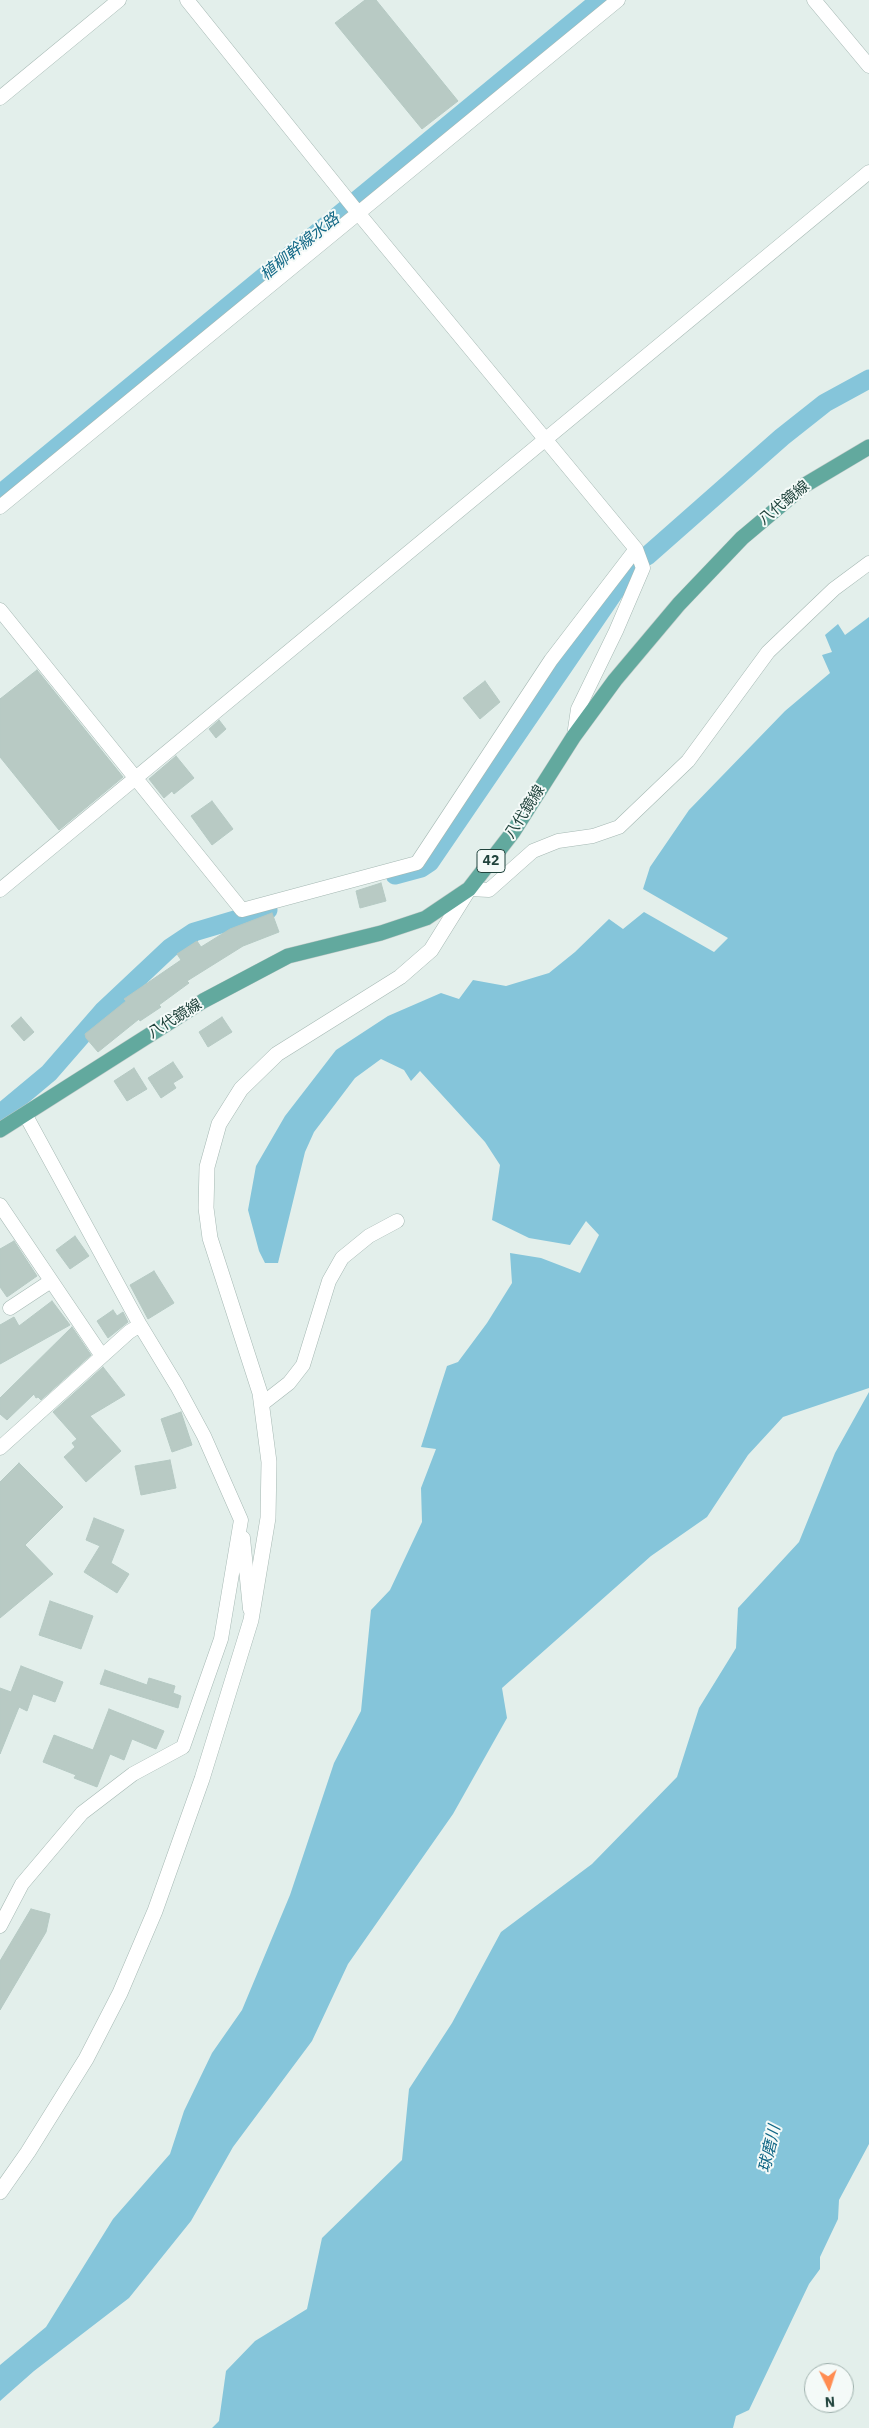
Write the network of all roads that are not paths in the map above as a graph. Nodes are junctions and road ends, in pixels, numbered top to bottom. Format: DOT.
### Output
graph roads {
  1 [pos="119,0"];
  2 [pos="187,0"];
  3 [pos="618,0"];
  4 [pos="814,0"];
  5 [pos="869,66"];
  6 [pos="0,98"];
  7 [pos="869,172"];
  8 [pos="355,209"];
  9 [pos="545,438"];
  10 [pos="869,446"];
  11 [pos="0,506"];
  12 [pos="636,549"];
  13 [pos="869,563"];
  14 [pos="0,610"];
  15 [pos="574,736"];
  16 [pos="136,778"];
  17 [pos="469,889"];
  18 [pos="0,890"];
  19 [pos="25,1114"];
  20 [pos="0,1130"];
  21 [pos="0,1205"];
  22 [pos="397,1220"];
  23 [pos="51,1281"];
  24 [pos="10,1308"];
  25 [pos="140,1324"];
  26 [pos="102,1356"];
  27 [pos="262,1404"];
  28 [pos="0,1448"];
  29 [pos="241,1520"];
  30 [pos="251,1620"];
  31 [pos="0,1926"];
  32 [pos="0,2192"];
  1 -- 6 [label="street"];
  2 -- 8 [label="street"];
  3 -- 8 [label="street"];
  4 -- 5 [label="street"];
  7 -- 9 [label="street"];
  8 -- 9 [label="street"];
  8 -- 11 [label="street"];
  9 -- 12 [label="street"];
  9 -- 16 [label="street"];
  10 -- 15 [label="main road, 八代鏡線 / 42"];
  12 -- 15 [label="street"];
  12 -- 16 [label="street"];
  13 -- 17 [label="street"];
  14 -- 16 [label="street"];
  15 -- 17 [label="main road, 八代鏡線 / 42"];
  16 -- 18 [label="street"];
  17 -- 19 [label="main road, 八代鏡線 / 42"];
  17 -- 27 [label="street"];
  19 -- 20 [label="main road, 八代鏡線 / 42"];
  19 -- 25 [label="street"];
  21 -- 23 [label="street"];
  22 -- 27 [label="street"];
  23 -- 24 [label="street"];
  23 -- 26 [label="street"];
  25 -- 26 [label="street"];
  25 -- 29 [label="street"];
  26 -- 28 [label="street"];
  27 -- 30 [label="street"];
  29 -- 30 [label="street"];
  29 -- 31 [label="street"];
  30 -- 32 [label="street"];
}
